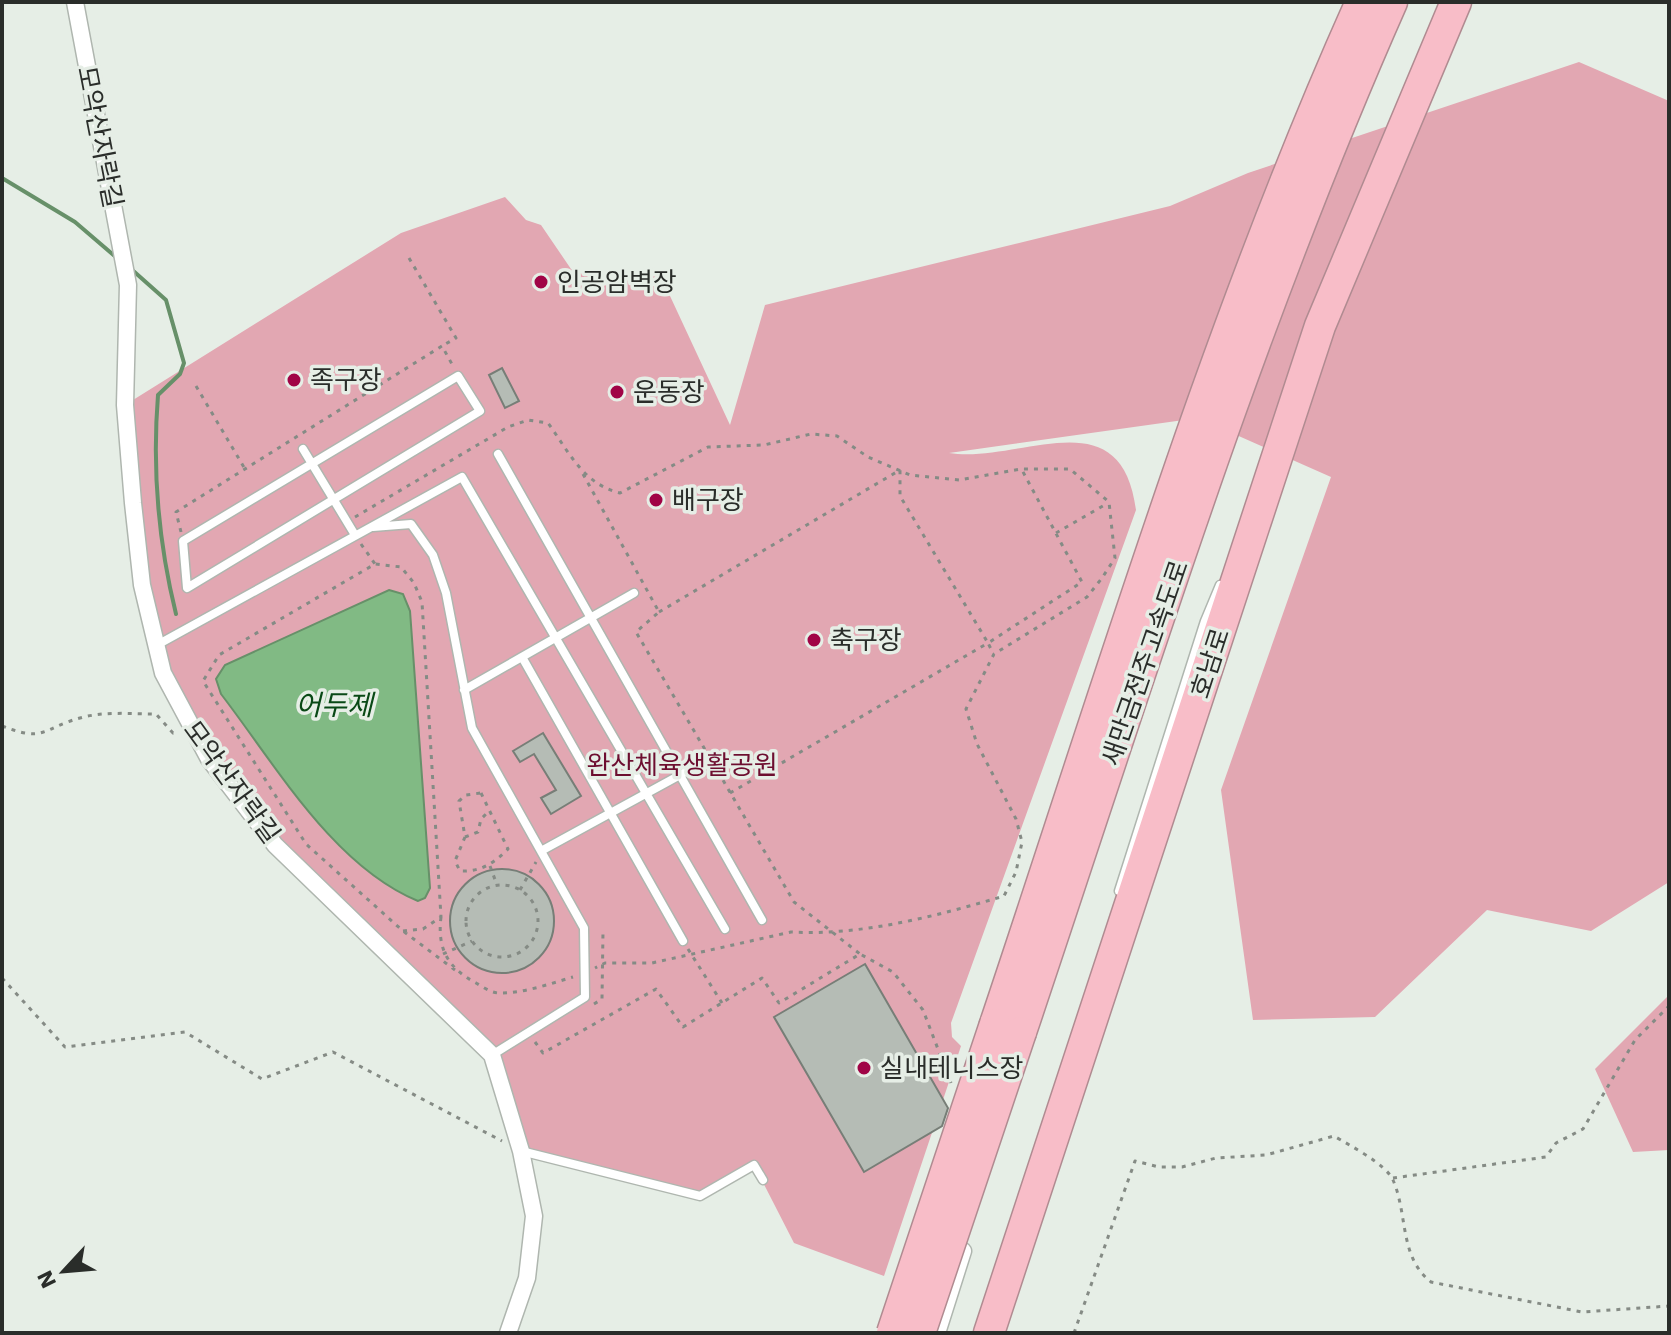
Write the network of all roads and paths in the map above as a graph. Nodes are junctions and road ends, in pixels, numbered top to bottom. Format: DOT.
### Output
graph roads {
  1 [pos="75,2"];
  2 [pos="1361,2"];
  3 [pos="1392,2"];
  4 [pos="1456,2"];
  5 [pos="1471,2"];
  6 [pos="409,258"];
  7 [pos="442,346"];
  8 [pos="458,376"];
  9 [pos="196,386"];
  10 [pos="1290,419"];
  11 [pos="303,449"];
  12 [pos="498,454"];
  13 [pos="312,464"];
  14 [pos="245,469"];
  15 [pos="1021,469"];
  16 [pos="900,470"];
  17 [pos="582,472"];
  18 [pos="334,500"];
  19 [pos="1109,502"];
  20 [pos="347,522"];
  21 [pos="368,528"];
  22 [pos="1056,533"];
  23 [pos="355,535"];
  24 [pos="183,541"];
  25 [pos="1235,549"];
  26 [pos="375,564"];
  27 [pos="1223,578"];
  28 [pos="634,593"];
  29 [pos="659,612"];
  30 [pos="591,618"];
  31 [pos="556,638"];
  32 [pos="988,643"];
  33 [pos="155,646"];
  34 [pos="994,654"];
  35 [pos="522,657"];
  36 [pos="464,690"];
  37 [pos="2,726"];
  38 [pos="189,726"];
  39 [pos="702,763"];
  40 [pos="680,775"];
  41 [pos="730,793"];
  42 [pos="646,794"];
  43 [pos="489,811"];
  44 [pos="611,814"];
  45 [pos="465,837"];
  46 [pos="541,851"];
  47 [pos="489,865"];
  48 [pos="497,885"];
  49 [pos="520,890"];
  50 [pos="1118,895"];
  51 [pos="441,917"];
  52 [pos="762,920"];
  53 [pos="725,929"];
  54 [pos="403,931"];
  55 [pos="603,931"];
  56 [pos="830,931"];
  57 [pos="472,941"];
  58 [pos="683,941"];
  59 [pos="443,954"];
  60 [pos="860,954"];
  61 [pos="1097,970"];
  62 [pos="585,974"];
  63 [pos="461,975"];
  64 [pos="2,978"];
  65 [pos="722,1003"];
  66 [pos="1669,1006"];
  67 [pos="589,1008"];
  68 [pos="1008,1028"];
  69 [pos="525,1048"];
  70 [pos="492,1055"];
  71 [pos="954,1093"];
  72 [pos="1005,1121"];
  73 [pos="521,1151"];
  74 [pos="1393,1178"];
  75 [pos="763,1180"];
  76 [pos="1030,1208"];
  77 [pos="1669,1306"];
  78 [pos="508,1333"];
  79 [pos="892,1333"];
  80 [pos="920,1333"];
  81 [pos="937,1333"];
  82 [pos="989,1333"];
  83 [pos="1007,1333"];
  84 [pos="1074,1333"];
  1 -- 33 [label="street, 모악산자락길"];
  2 -- 68 [label="highway, 새만금전주고속도로"];
  3 -- 68 [label="highway, 새만금전주고속도로"];
  4 -- 10 [label="highway, 호남로"];
  5 -- 83 [label="highway, 호남로"];
  6 -- 7 [label="path"];
  7 -- 8 [label="path"];
  7 -- 14 [label="path"];
  8 -- 13 [label="lane"];
  8 -- 18 [label="lane"];
  9 -- 14 [label="path"];
  10 -- 25 [label="lane"];
  10 -- 76 [label="highway, 호남로"];
  11 -- 13 [label="lane"];
  12 -- 30 [label="lane"];
  13 -- 18 [label="lane"];
  13 -- 24 [label="lane"];
  14 -- 24 [label="path"];
  15 -- 16 [label="path"];
  15 -- 19 [label="path"];
  15 -- 22 [label="path"];
  16 -- 17 [label="path"];
  16 -- 29 [label="path"];
  16 -- 32 [label="path"];
  17 -- 20 [label="path"];
  17 -- 29 [label="path"];
  18 -- 20 [label="lane"];
  18 -- 24 [label="lane"];
  19 -- 22 [label="path"];
  19 -- 34 [label="path"];
  20 -- 23 [label="lane"];
  21 -- 23 [label="lane"];
  21 -- 31 [label="lane"];
  21 -- 36 [label="lane"];
  22 -- 32 [label="path"];
  23 -- 26 [label="path"];
  23 -- 33 [label="lane"];
  26 -- 51 [label="path"];
  26 -- 54 [label="path"];
  27 -- 50 [label="lane"];
  28 -- 30 [label="lane"];
  29 -- 41 [label="path"];
  30 -- 31 [label="lane"];
  30 -- 40 [label="lane"];
  31 -- 35 [label="lane"];
  31 -- 42 [label="lane"];
  32 -- 34 [label="path"];
  32 -- 41 [label="path"];
  33 -- 38 [label="street, 모악산자락길"];
  34 -- 56 [label="path"];
  35 -- 36 [label="lane"];
  35 -- 44 [label="lane"];
  36 -- 46 [label="lane"];
  37 -- 38 [label="path"];
  38 -- 70 [label="street, 모악산자락길"];
  39 -- 40 [label="lane"];
  40 -- 42 [label="lane"];
  40 -- 52 [label="lane"];
  41 -- 56 [label="path"];
  42 -- 44 [label="lane"];
  42 -- 53 [label="lane"];
  43 -- 45 [label="path"];
  43 -- 45 [label="path"];
  43 -- 47 [label="path"];
  44 -- 46 [label="lane"];
  44 -- 58 [label="lane"];
  45 -- 47 [label="path"];
  46 -- 49 [label="path"];
  46 -- 62 [label="lane"];
  47 -- 48 [label="path"];
  48 -- 49 [label="path"];
  48 -- 57 [label="path"];
  49 -- 57 [label="path"];
  51 -- 54 [label="path"];
  51 -- 59 [label="path"];
  54 -- 63 [label="path"];
  55 -- 67 [label="path"];
  56 -- 60 [label="path"];
  56 -- 62 [label="path"];
  57 -- 59 [label="path"];
  58 -- 65 [label="path"];
  59 -- 63 [label="path"];
  60 -- 65 [label="path"];
  60 -- 71 [label="path"];
  61 -- 76 [label="lane"];
  62 -- 63 [label="path"];
  62 -- 70 [label="lane"];
  64 -- 73 [label="path"];
  65 -- 69 [label="path"];
  66 -- 74 [label="path"];
  68 -- 79 [label="highway, 새만금전주고속도로, bridge"];
  68 -- 80 [label="highway, 새만금전주고속도로, bridge"];
  70 -- 73 [label="street, 모악산자락길"];
  72 -- 81 [label="street"];
  73 -- 75 [label="lane"];
  73 -- 78 [label="street, 모악산자락길"];
  74 -- 77 [label="path"];
  74 -- 84 [label="path"];
  76 -- 82 [label="highway, 호남로"];
}
